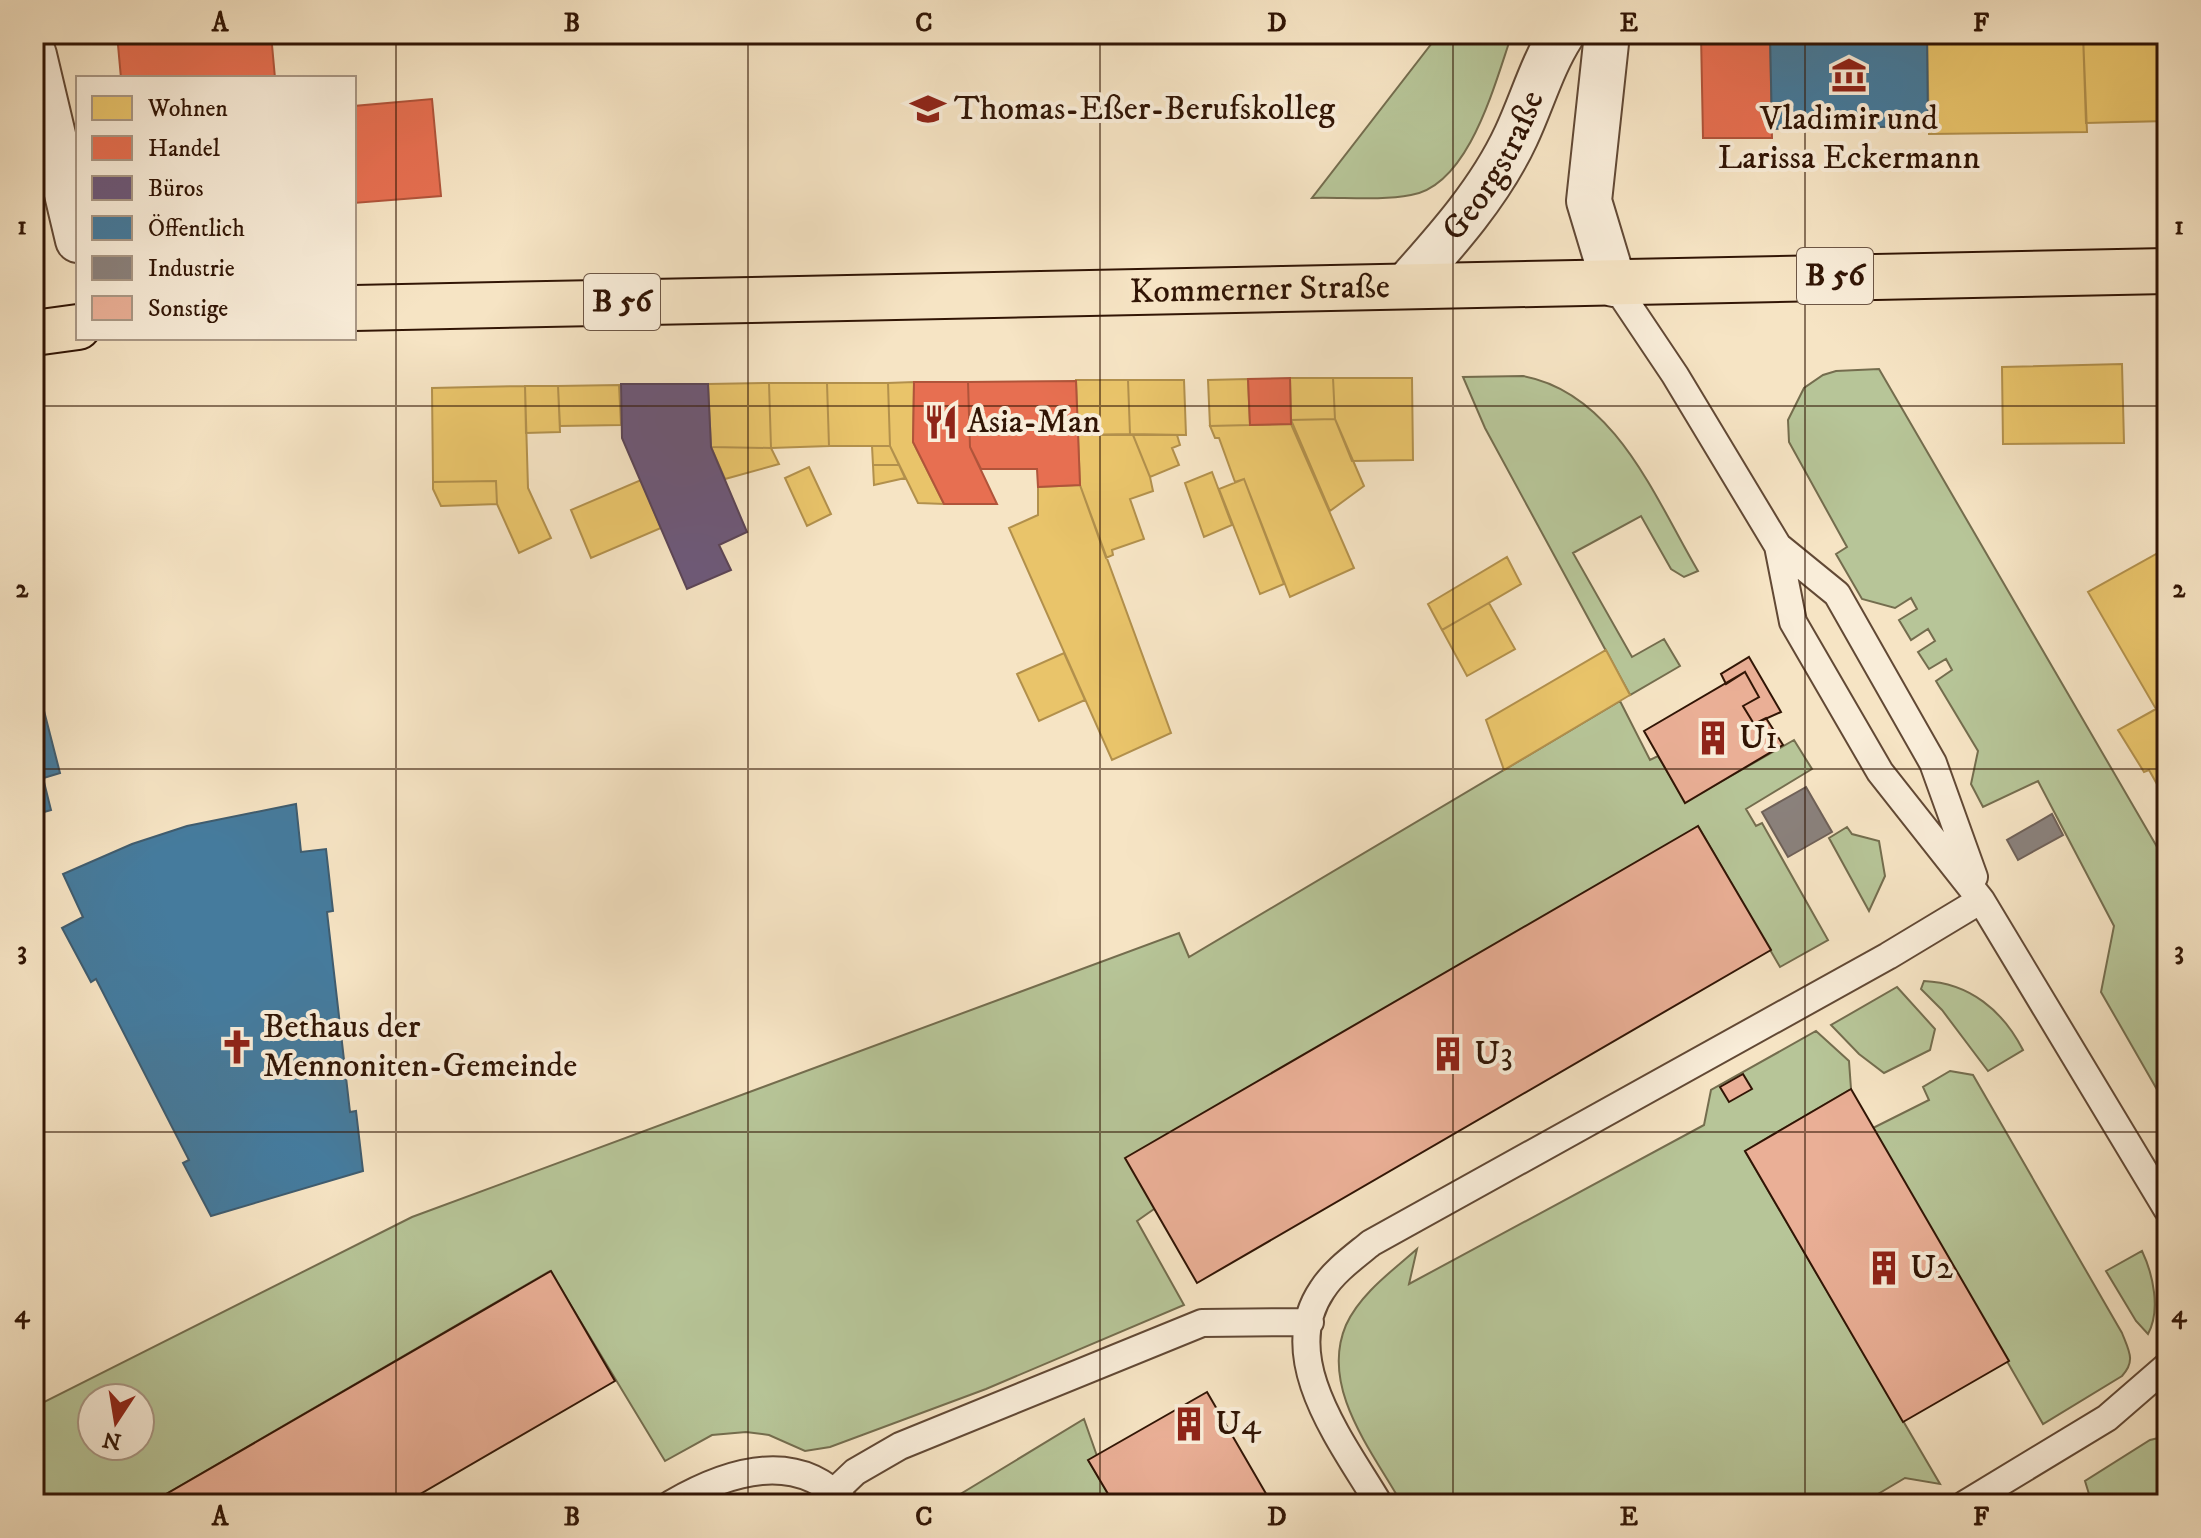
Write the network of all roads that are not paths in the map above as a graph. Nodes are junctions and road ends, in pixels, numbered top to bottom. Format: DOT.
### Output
graph roads {
  1 [pos="1562,34"];
  2 [pos="1607,34"];
  3 [pos="34,55"];
  4 [pos="76,232"];
  5 [pos="2167,271"];
  6 [pos="1614,284"];
  7 [pos="1406,286"];
  8 [pos="356,308"];
  9 [pos="76,327"];
  10 [pos="34,333"];
  11 [pos="1778,546"];
  12 [pos="1981,900"];
  13 [pos="2167,1209"];
  14 [pos="1310,1322"];
  15 [pos="2167,1366"];
  16 [pos="840,1498"];
  17 [pos="671,1504"];
  18 [pos="1379,1504"];
  19 [pos="1965,1504"];
  1 -- 7 [label="street, Georgstraße"];
  2 -- 6 [label="street, Georgstraße"];
  3 -- 4 [label="street"];
  5 -- 6 [label="main road, Kommerner Straße / B 56"];
  6 -- 7 [label="main road, Kommerner Straße / B 56"];
  6 -- 11 [label="lane"];
  7 -- 8 [label="main road, Kommerner Straße / B 56"];
  9 -- 10 [label="main road"];
  11 -- 12 [label="lane"];
  11 -- 12 [label="lane"];
  12 -- 13 [label="lane"];
  12 -- 14 [label="lane"];
  14 -- 16 [label="lane"];
  14 -- 18 [label="lane"];
  15 -- 19 [label="lane"];
  16 -- 17 [label="lane"];
}
